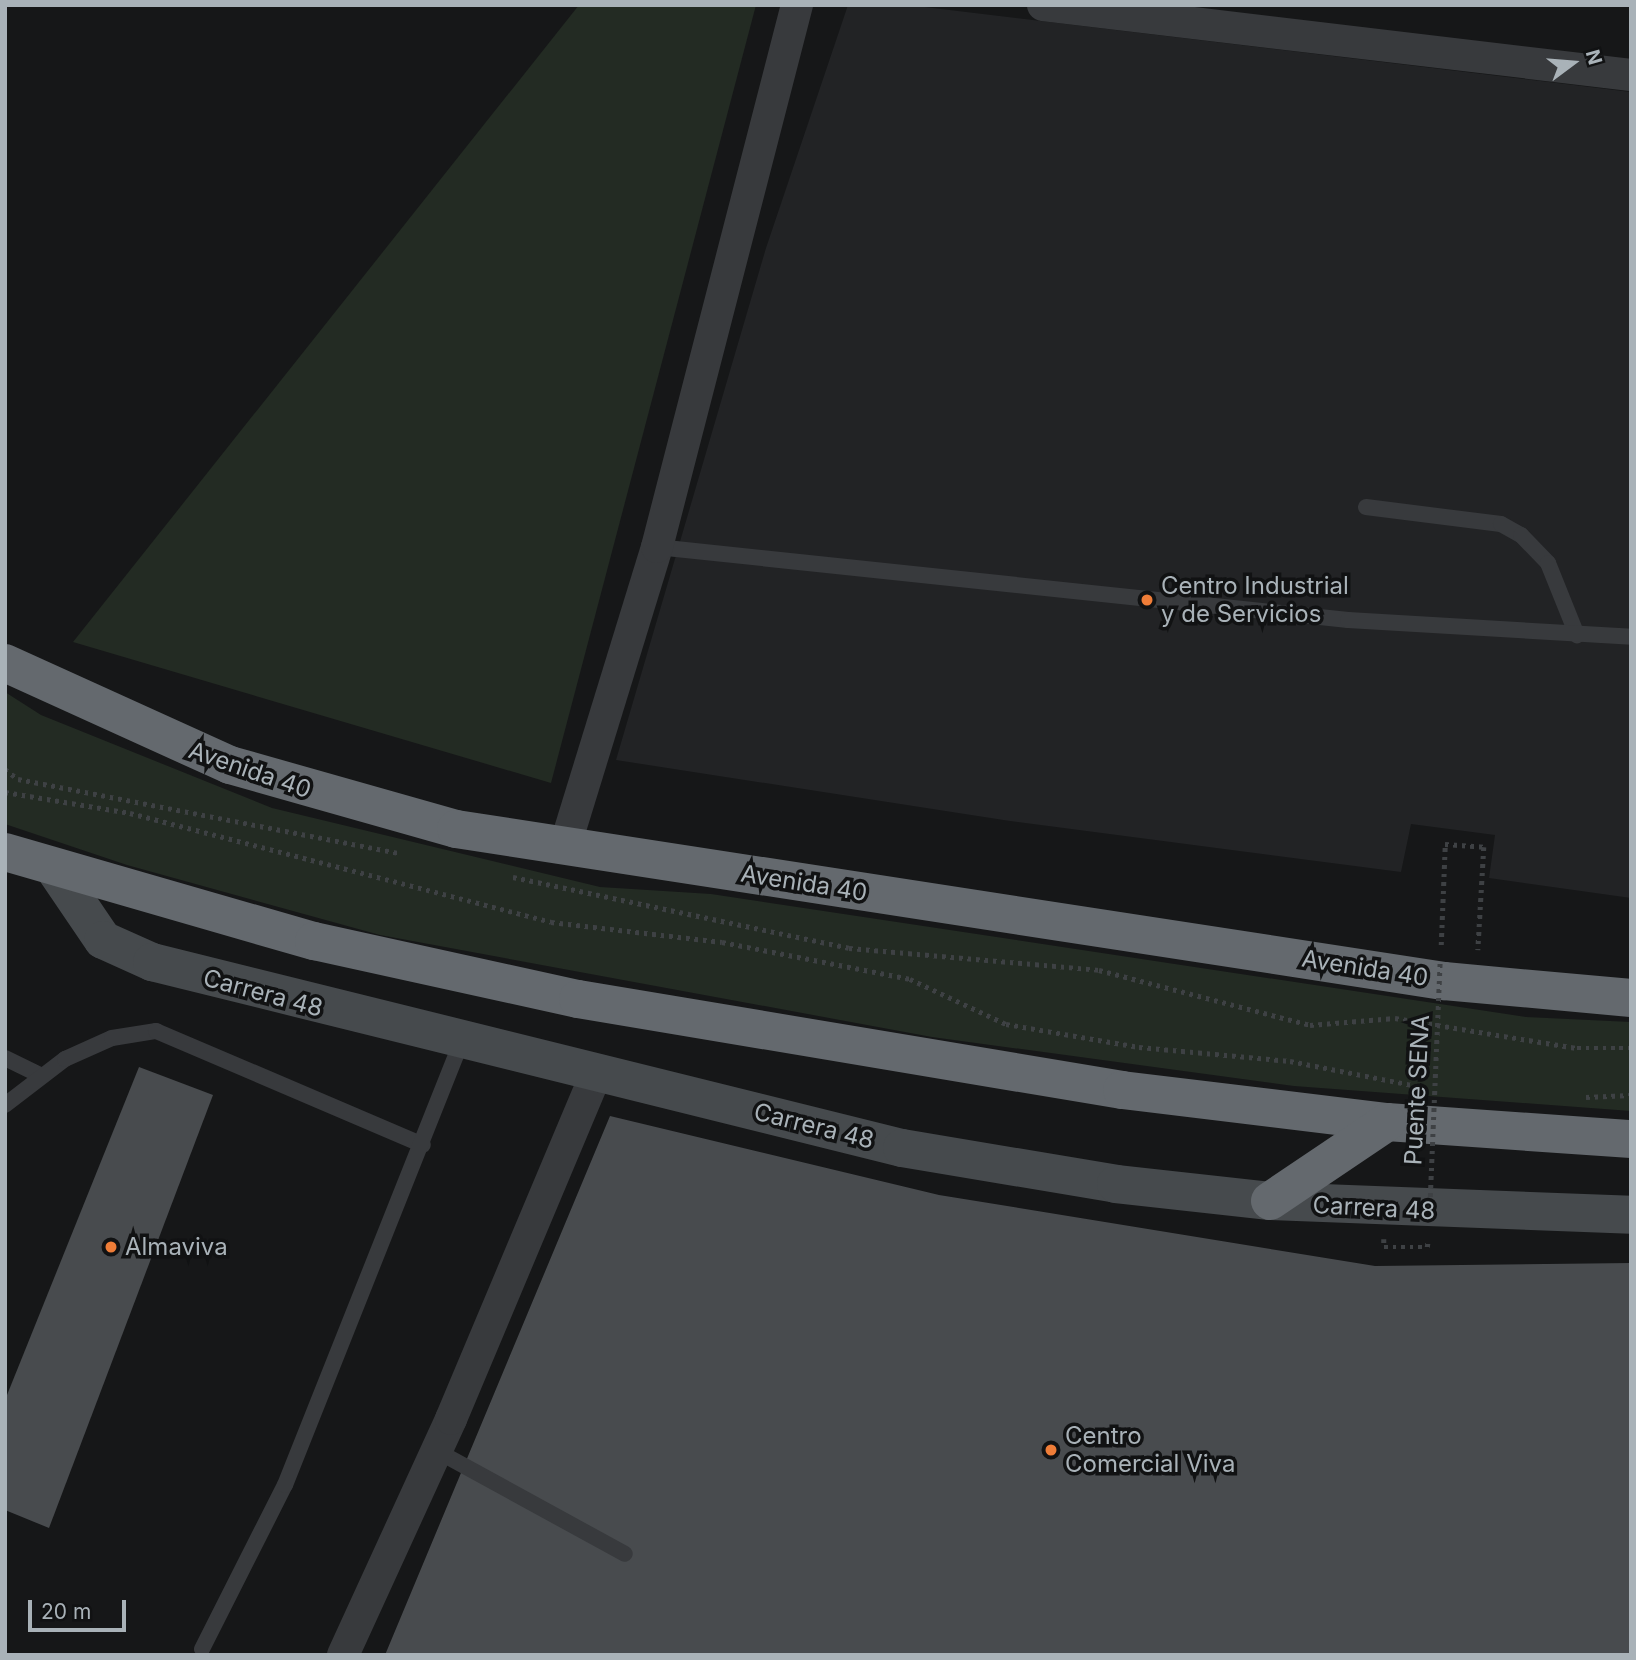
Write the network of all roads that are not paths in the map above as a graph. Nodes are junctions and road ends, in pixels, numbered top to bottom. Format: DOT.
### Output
graph roads {
  1 [pos="797,5"];
  2 [pos="1043,5"];
  3 [pos="1631,75"];
  4 [pos="1366,507"];
  5 [pos="657,547"];
  6 [pos="1577,635"];
  7 [pos="1631,637"];
  8 [pos="5,663"];
  9 [pos="565,846"];
  10 [pos="5,852"];
  11 [pos="54,868"];
  12 [pos="1631,998"];
  13 [pos="461,1042"];
  14 [pos="5,1058"];
  15 [pos="597,1071"];
  16 [pos="38,1074"];
  17 [pos="5,1105"];
  18 [pos="1387,1122"];
  19 [pos="1631,1139"];
  20 [pos="423,1145"];
  21 [pos="1270,1202"];
  22 [pos="1631,1215"];
  23 [pos="437,1451"];
  24 [pos="625,1554"];
  25 [pos="202,1649"];
  26 [pos="342,1655"];
  1 -- 5 [label="street"];
  2 -- 3 [label="street"];
  4 -- 6 [label="lane"];
  5 -- 6 [label="lane"];
  5 -- 9 [label="street"];
  6 -- 7 [label="lane"];
  8 -- 9 [label="highway, Avenida 40"];
  9 -- 12 [label="highway, Avenida 40"];
  10 -- 11 [label="highway"];
  11 -- 13 [label="street, Carrera 48"];
  11 -- 18 [label="highway"];
  13 -- 15 [label="street, Carrera 48"];
  13 -- 20 [label="lane"];
  14 -- 16 [label="lane"];
  15 -- 21 [label="street, Carrera 48"];
  15 -- 23 [label="street"];
  16 -- 17 [label="lane"];
  16 -- 20 [label="lane"];
  18 -- 19 [label="highway"];
  18 -- 21 [label="highway"];
  20 -- 25 [label="lane"];
  21 -- 22 [label="street, Carrera 48"];
  23 -- 24 [label="lane"];
  23 -- 26 [label="street"];
}
